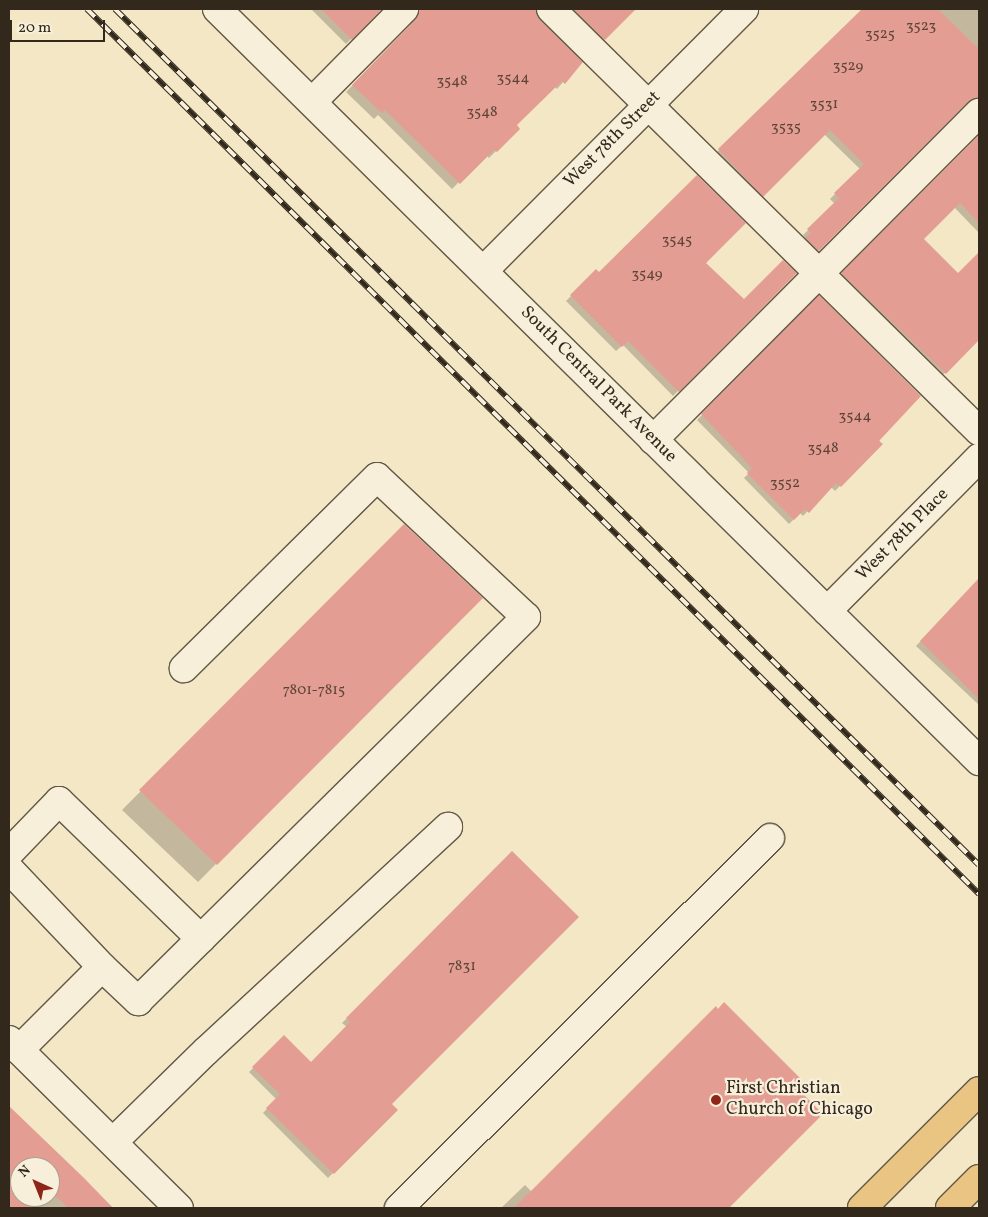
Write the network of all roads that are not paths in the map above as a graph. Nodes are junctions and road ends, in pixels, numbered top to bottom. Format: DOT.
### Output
graph roads {
  1 [pos="217,9"];
  2 [pos="404,9"];
  3 [pos="552,9"];
  4 [pos="744,9"];
  5 [pos="312,102"];
  6 [pos="648,105"];
  7 [pos="979,114"];
  8 [pos="483,271"];
  9 [pos="819,273"];
  10 [pos="979,431"];
  11 [pos="653,440"];
  12 [pos="979,458"];
  13 [pos="827,611"];
  14 [pos="184,668"];
  15 [pos="979,762"];
  16 [pos="448,827"];
  17 [pos="770,838"];
  18 [pos="9,853"];
  19 [pos="9,869"];
  20 [pos="201,939"];
  21 [pos="102,966"];
  22 [pos="14,1045"];
  23 [pos="979,1091"];
  24 [pos="113,1142"];
  25 [pos="979,1179"];
  26 [pos="179,1208"];
  27 [pos="399,1208"];
  28 [pos="862,1208"];
  29 [pos="950,1208"];
  1 -- 5 [label="street, South Central Park Avenue"];
  2 -- 5 [label="street"];
  3 -- 6 [label="street"];
  4 -- 6 [label="street, West 78th Street"];
  5 -- 8 [label="street, South Central Park Avenue"];
  6 -- 8 [label="street, West 78th Street"];
  6 -- 9 [label="street"];
  7 -- 9 [label="street"];
  8 -- 11 [label="street, South Central Park Avenue"];
  9 -- 10 [label="street"];
  9 -- 11 [label="street"];
  11 -- 13 [label="street, South Central Park Avenue"];
  12 -- 13 [label="street, West 78th Place"];
  13 -- 15 [label="street, South Central Park Avenue"];
  14 -- 20 [label="street"];
  16 -- 24 [label="street"];
  17 -- 27 [label="street"];
  18 -- 20 [label="street"];
  19 -- 21 [label="street"];
  20 -- 21 [label="street"];
  21 -- 22 [label="street"];
  22 -- 24 [label="street"];
  23 -- 28 [label="main road"];
  24 -- 26 [label="street"];
  25 -- 29 [label="main road"];
}
